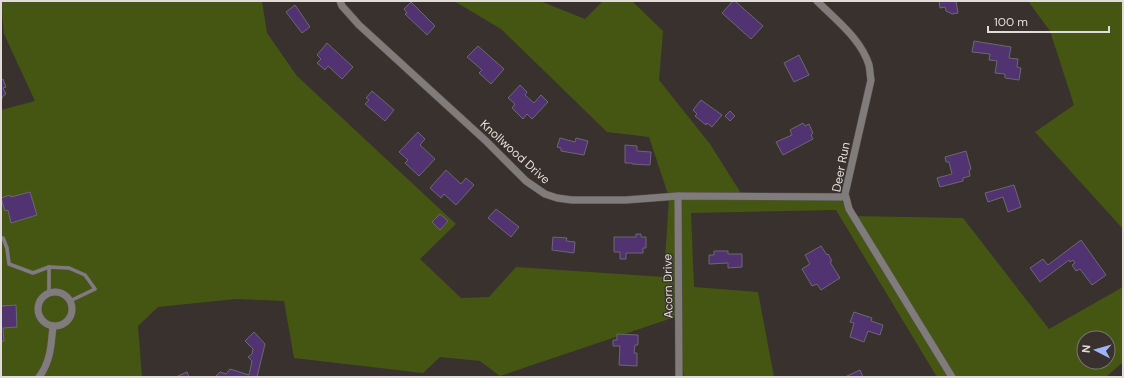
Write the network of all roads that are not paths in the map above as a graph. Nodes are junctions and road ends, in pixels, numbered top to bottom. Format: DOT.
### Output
graph roads {
  1 [pos="340,1"];
  2 [pos="817,1"];
  3 [pos="678,196"];
  4 [pos="845,197"];
  5 [pos="2,238"];
  6 [pos="49,267"];
  7 [pos="49,293"];
  8 [pos="70,301"];
  9 [pos="53,326"];
  10 [pos="39,377"];
  11 [pos="680,377"];
  12 [pos="952,377"];
  1 -- 3 [label="street, Knollwood Drive"];
  2 -- 4 [label="street, Deer Run"];
  3 -- 4 [label="street, Knollwood Drive"];
  3 -- 11 [label="street, Acorn Drive"];
  4 -- 12 [label="street, Deer Run"];
  5 -- 6 [label="lane"];
  6 -- 7 [label="lane"];
  6 -- 8 [label="lane"];
  7 -- 8 [label="street"];
  7 -- 9 [label="street"];
  8 -- 9 [label="street"];
  9 -- 10 [label="street"];
}
